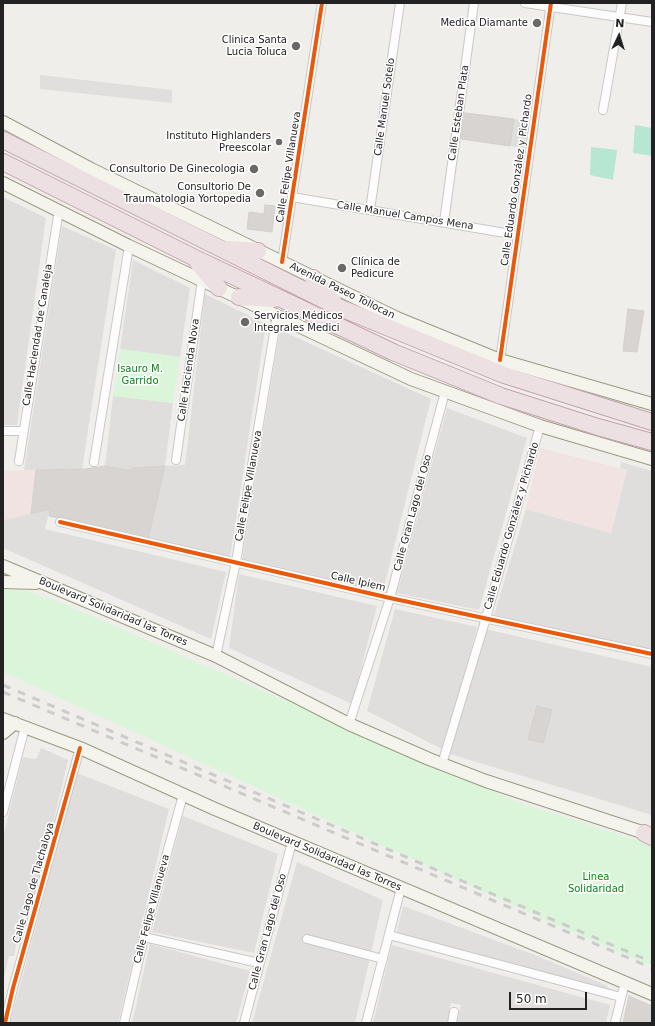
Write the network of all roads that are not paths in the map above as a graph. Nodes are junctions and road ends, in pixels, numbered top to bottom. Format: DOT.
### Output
graph roads {
  1 [pos="322,3"];
  2 [pos="400,3"];
  3 [pos="474,3"];
  4 [pos="525,3"];
  5 [pos="622,3"];
  6 [pos="551,5"];
  7 [pos="619,17"];
  8 [pos="652,22"];
  9 [pos="604,110"];
  10 [pos="5,127"];
  11 [pos="3,162"];
  12 [pos="3,183"];
  13 [pos="292,197"];
  14 [pos="58,210"];
  15 [pos="370,210"];
  16 [pos="444,222"];
  17 [pos="517,235"];
  18 [pos="129,246"];
  19 [pos="220,248"];
  20 [pos="258,250"];
  21 [pos="195,258"];
  22 [pos="282,262"];
  23 [pos="313,278"];
  24 [pos="202,280"];
  25 [pos="219,288"];
  26 [pos="239,297"];
  27 [pos="281,300"];
  28 [pos="338,307"];
  29 [pos="277,315"];
  30 [pos="500,360"];
  31 [pos="445,392"];
  32 [pos="652,404"];
  33 [pos="652,422"];
  34 [pos="540,426"];
  35 [pos="3,431"];
  36 [pos="23,431"];
  37 [pos="652,442"];
  38 [pos="652,459"];
  39 [pos="176,460"];
  40 [pos="19,461"];
  41 [pos="94,462"];
  42 [pos="60,522"];
  43 [pos="236,562"];
  44 [pos="3,566"];
  45 [pos="3,582"];
  46 [pos="45,584"];
  47 [pos="390,598"];
  48 [pos="486,618"];
  49 [pos="652,654"];
  50 [pos="216,656"];
  51 [pos="3,719"];
  52 [pos="349,724"];
  53 [pos="20,725"];
  54 [pos="3,733"];
  55 [pos="80,748"];
  56 [pos="442,764"];
  57 [pos="183,795"];
  58 [pos="3,812"];
  59 [pos="649,835"];
  60 [pos="292,842"];
  61 [pos="401,888"];
  62 [pos="389,935"];
  63 [pos="144,937"];
  64 [pos="307,939"];
  65 [pos="383,959"];
  66 [pos="259,963"];
  67 [pos="625,982"];
  68 [pos="652,994"];
  69 [pos="621,997"];
  70 [pos="454,1012"];
  71 [pos="5,1023"];
  72 [pos="124,1023"];
  73 [pos="244,1023"];
  74 [pos="366,1023"];
  75 [pos="452,1023"];
  76 [pos="615,1023"];
  1 -- 13 [label="street, Calle Felipe Villanueva"];
  2 -- 15 [label="street, Calle Manuel Sotelo"];
  3 -- 16 [label="street, Calle Esteban Plata"];
  4 -- 6 [label="street"];
  5 -- 7 [label="street"];
  6 -- 7 [label="street"];
  6 -- 17 [label="street, Calle Eduardo González y Pichardo"];
  7 -- 8 [label="street"];
  7 -- 9 [label="street"];
  10 -- 19 [label="highway, Avenida Paseo Tollocan"];
  10 -- 20 [label="main road, Avenida Paseo Tollocan"];
  11 -- 21 [label="highway"];
  12 -- 14 [label="main road"];
  13 -- 15 [label="street, Calle Manuel Campos Mena"];
  13 -- 22 [label="street, Calle Felipe Villanueva"];
  14 -- 18 [label="main road"];
  14 -- 36 [label="street, Calle Haciendad de Canaleja"];
  15 -- 16 [label="street, Calle Manuel Campos Mena"];
  16 -- 17 [label="street, Calle Manuel Campos Mena"];
  17 -- 30 [label="street, Calle Eduardo González y Pichardo"];
  18 -- 24 [label="main road"];
  18 -- 41 [label="street"];
  19 -- 20 [label="highway"];
  19 -- 28 [label="highway, Avenida Paseo Tollocan"];
  20 -- 22 [label="main road, Avenida Paseo Tollocan"];
  21 -- 25 [label="highway"];
  21 -- 27 [label="highway"];
  22 -- 23 [label="main road, Avenida Paseo Tollocan"];
  23 -- 28 [label="highway"];
  23 -- 30 [label="main road, Avenida Paseo Tollocan"];
  24 -- 25 [label="main road"];
  24 -- 39 [label="street, Calle Hacienda Nova"];
  25 -- 26 [label="main road"];
  26 -- 27 [label="highway"];
  26 -- 29 [label="main road"];
  27 -- 37 [label="highway"];
  28 -- 33 [label="highway, Avenida Paseo Tollocan"];
  29 -- 31 [label="main road"];
  29 -- 43 [label="street, Calle Felipe Villanueva"];
  30 -- 32 [label="main road, Avenida Paseo Tollocan"];
  31 -- 34 [label="main road"];
  31 -- 47 [label="street, Calle Gran Lago del Oso"];
  34 -- 38 [label="main road"];
  34 -- 48 [label="street, Calle Eduardo González y Pichardo"];
  35 -- 36 [label="street"];
  36 -- 40 [label="street, Calle Haciendad de Canaleja"];
  42 -- 43 [label="street, Calle Ipiem"];
  43 -- 47 [label="street, Calle Ipiem"];
  43 -- 50 [label="street, Calle Felipe Villanueva"];
  44 -- 46 [label="main road, Boulevard Solidaridad las Torres"];
  45 -- 46 [label="main road"];
  46 -- 50 [label="main road, Boulevard Solidaridad las Torres"];
  47 -- 48 [label="street, Calle Ipiem"];
  47 -- 52 [label="street, Calle Gran Lago del Oso"];
  48 -- 49 [label="street, Calle Ipiem"];
  48 -- 56 [label="street, Calle Eduardo González y Pichardo"];
  50 -- 52 [label="main road, Boulevard Solidaridad las Torres"];
  51 -- 53 [label="main road, Boulevard Solidaridad las Torres"];
  52 -- 56 [label="main road, Boulevard Solidaridad las Torres"];
  53 -- 54 [label="main road"];
  53 -- 55 [label="main road, Boulevard Solidaridad las Torres"];
  53 -- 58 [label="street"];
  55 -- 57 [label="main road, Boulevard Solidaridad las Torres"];
  55 -- 71 [label="street, Calle Lago de Tlachaloya"];
  56 -- 59 [label="main road, Boulevard Solidaridad las Torres"];
  57 -- 60 [label="main road, Boulevard Solidaridad las Torres"];
  57 -- 63 [label="street, Calle Felipe Villanueva"];
  60 -- 61 [label="main road, Boulevard Solidaridad las Torres"];
  60 -- 66 [label="street, Calle Gran Lago del Oso"];
  61 -- 62 [label="street"];
  61 -- 67 [label="main road, Boulevard Solidaridad las Torres"];
  62 -- 65 [label="street"];
  62 -- 69 [label="street"];
  63 -- 66 [label="street"];
  63 -- 72 [label="street, Calle Felipe Villanueva"];
  64 -- 65 [label="street"];
  65 -- 74 [label="street"];
  66 -- 73 [label="street, Calle Gran Lago del Oso"];
  67 -- 68 [label="main road, Boulevard Solidaridad las Torres"];
  67 -- 69 [label="street"];
  69 -- 76 [label="street"];
  70 -- 75 [label="street"];
}
